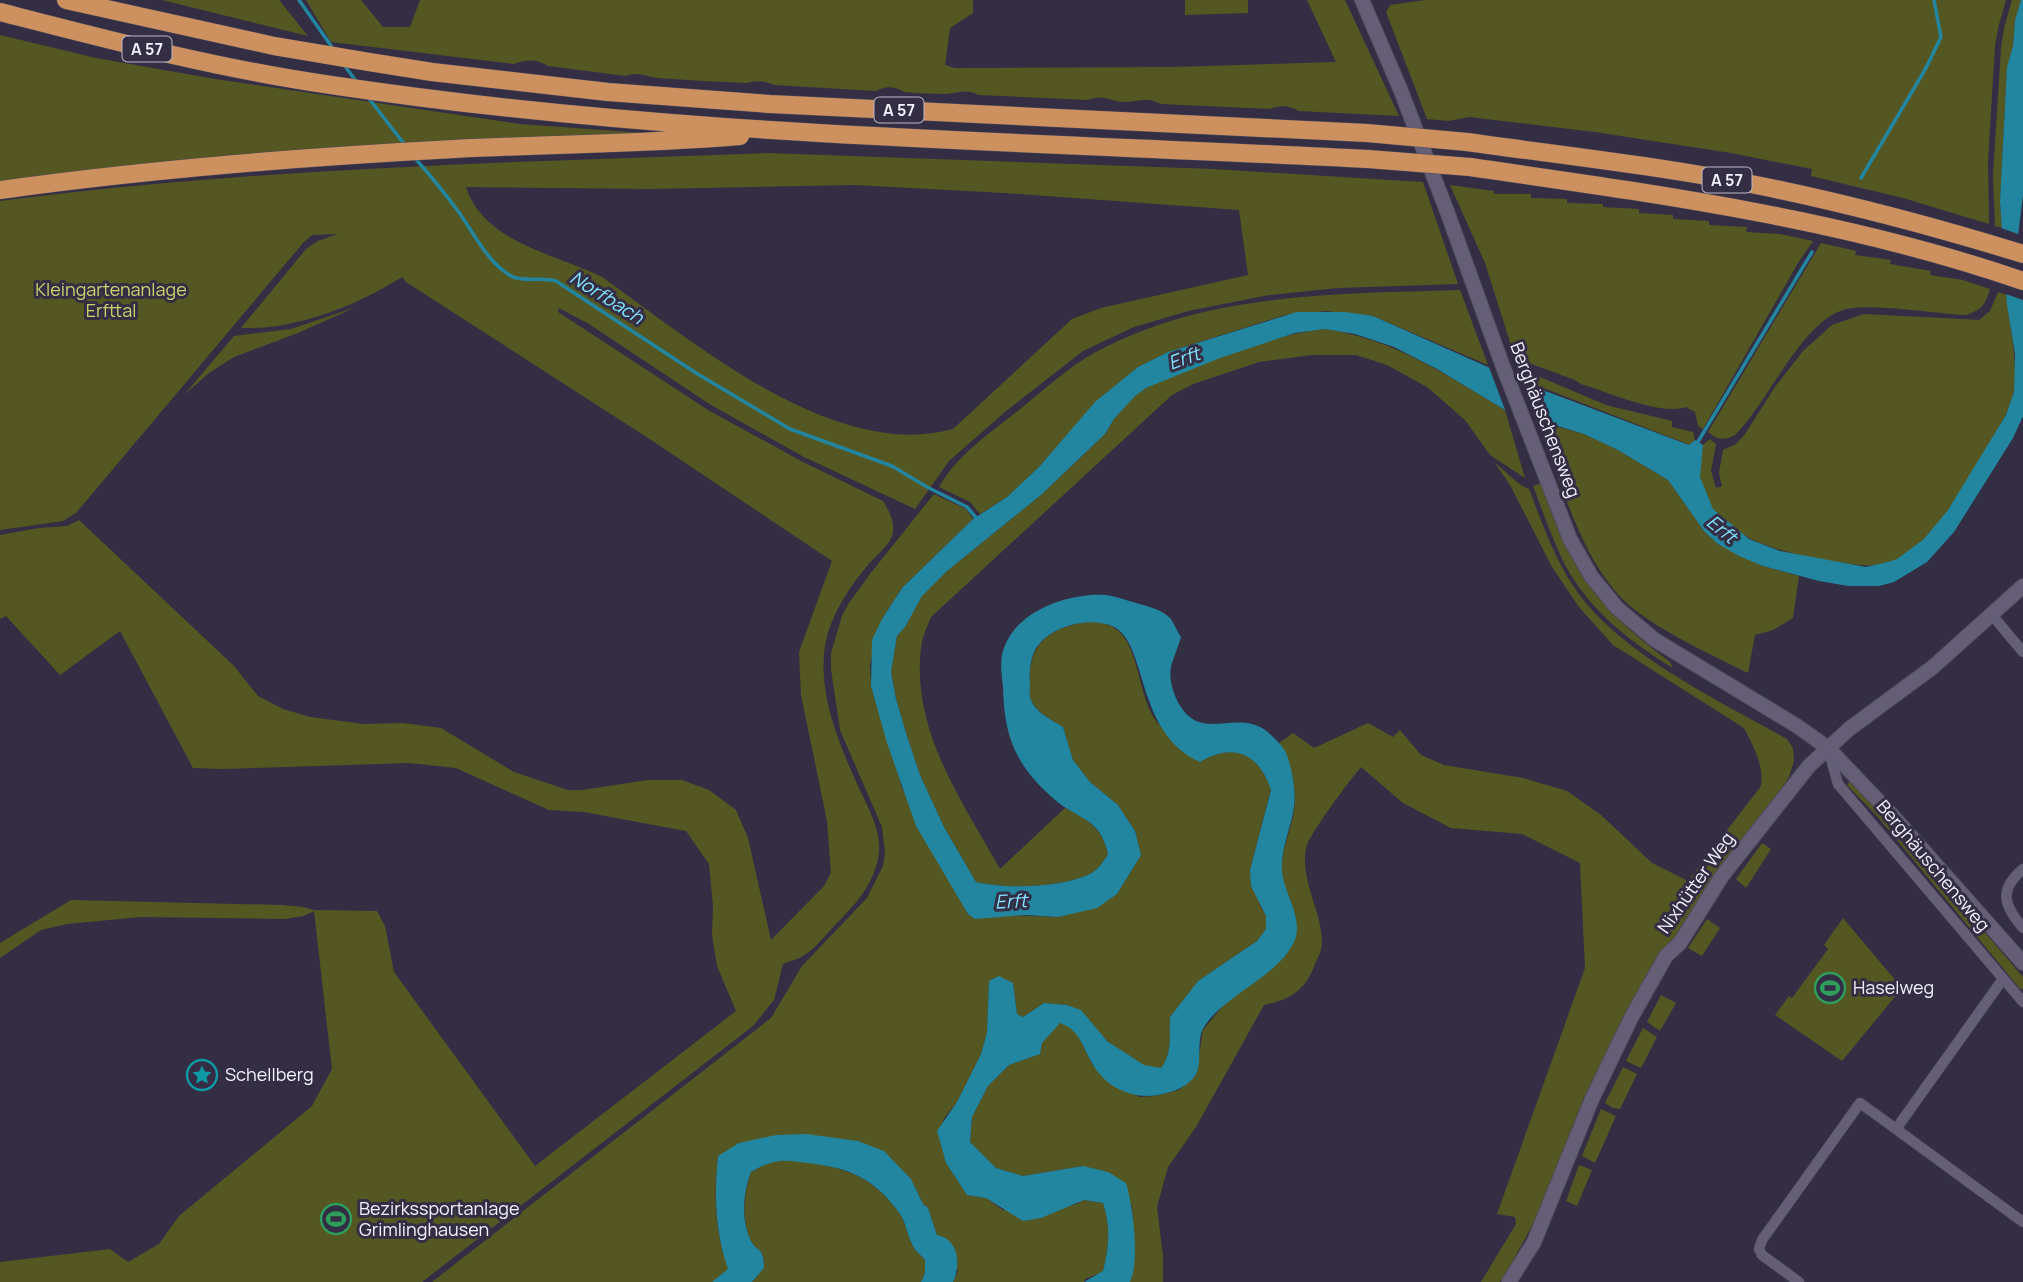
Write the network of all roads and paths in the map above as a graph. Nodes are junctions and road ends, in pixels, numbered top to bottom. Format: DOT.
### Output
graph roads {
  1 [pos="66,0"];
  2 [pos="109,0"];
  3 [pos="1362,0"];
  4 [pos="0,12"];
  5 [pos="129,15"];
  6 [pos="795,132"];
  7 [pos="0,190"];
  8 [pos="2023,254"];
  9 [pos="2023,281"];
  10 [pos="2023,586"];
  11 [pos="1992,615"];
  12 [pos="2023,652"];
  13 [pos="1828,748"];
  14 [pos="2023,869"];
  15 [pos="2023,928"];
  16 [pos="2023,963"];
  17 [pos="2003,979"];
  18 [pos="2023,1002"];
  19 [pos="1896,1129"];
  20 [pos="2023,1222"];
  21 [pos="1508,1282"];
  22 [pos="1799,1282"];
  1 -- 5 [label="highway, A 57"];
  2 -- 5 [label="highway"];
  3 -- 13 [label="main road, Berghäuschensweg"];
  4 -- 6 [label="highway, A 57"];
  5 -- 8 [label="highway, A 57, bridge"];
  6 -- 7 [label="highway"];
  6 -- 9 [label="highway, A 57, bridge"];
  10 -- 11 [label="main road, Nixhütter Weg"];
  11 -- 12 [label="street"];
  11 -- 13 [label="main road, Nixhütter Weg"];
  13 -- 16 [label="main road, Berghäuschensweg"];
  13 -- 17 [label="street, Berghäuschensweg"];
  13 -- 21 [label="main road, Nixhütter Weg"];
  14 -- 15 [label="street, Berghäuschensweg"];
  17 -- 18 [label="street, Berghäuschensweg"];
  17 -- 19 [label="street"];
  19 -- 20 [label="street"];
  19 -- 22 [label="street"];
}
